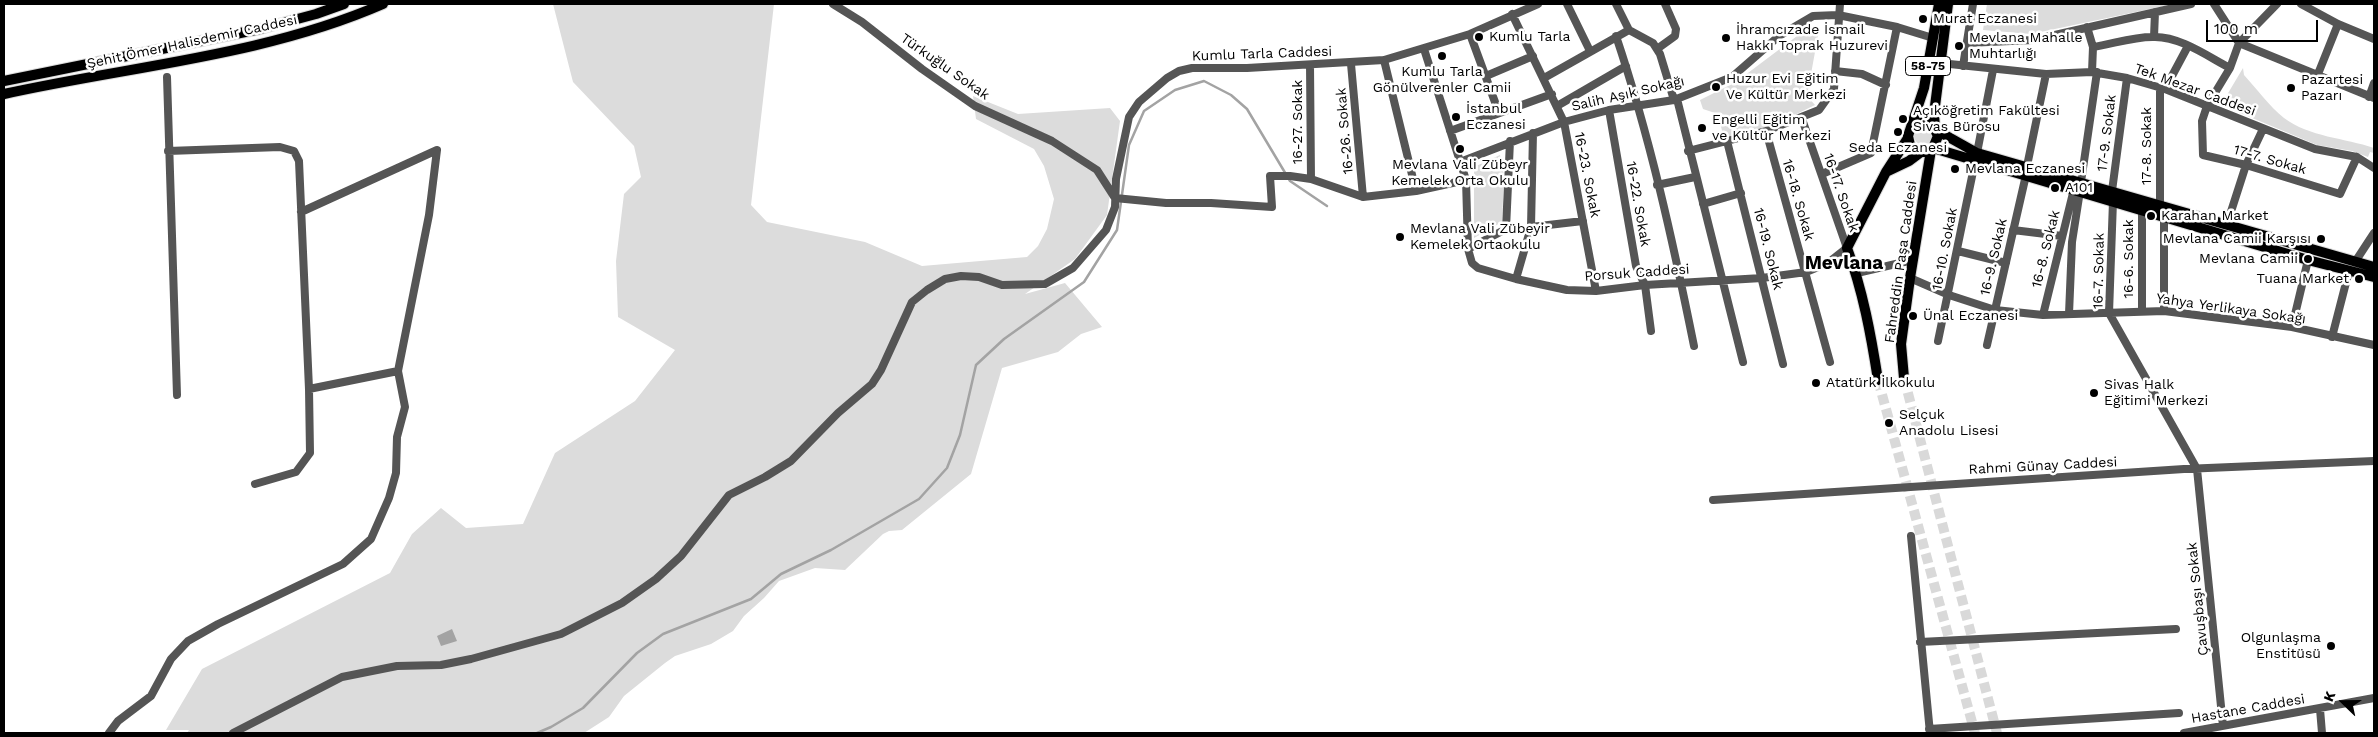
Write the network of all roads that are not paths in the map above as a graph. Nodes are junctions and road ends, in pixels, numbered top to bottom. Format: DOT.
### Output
graph roads {
  1 [pos="344,4"];
  2 [pos="383,4"];
  3 [pos="833,4"];
  4 [pos="1538,4"];
  5 [pos="1567,4"];
  6 [pos="1616,4"];
  7 [pos="1665,4"];
  8 [pos="1840,4"];
  9 [pos="1939,4"];
  10 [pos="1948,4"];
  11 [pos="1973,4"];
  12 [pos="2192,4"];
  13 [pos="2214,4"];
  14 [pos="2277,4"];
  15 [pos="2301,4"];
  16 [pos="2154,12"];
  17 [pos="1512,14"];
  18 [pos="1838,15"];
  19 [pos="2338,24"];
  20 [pos="1897,27"];
  21 [pos="2087,27"];
  22 [pos="1629,30"];
  23 [pos="1470,34"];
  24 [pos="1616,36"];
  25 [pos="2154,37"];
  26 [pos="1933,38"];
  27 [pos="2374,39"];
  28 [pos="1967,43"];
  29 [pos="2239,43"];
  30 [pos="2188,46"];
  31 [pos="2093,47"];
  32 [pos="1657,48"];
  33 [pos="1424,49"];
  34 [pos="1590,50"];
  35 [pos="1533,56"];
  36 [pos="1384,60"];
  37 [pos="1940,63"];
  38 [pos="1352,64"];
  39 [pos="1310,65"];
  40 [pos="1626,66"];
  41 [pos="1963,66"];
  42 [pos="2230,68"];
  43 [pos="1993,70"];
  44 [pos="1835,71"];
  45 [pos="2094,72"];
  46 [pos="2046,74"];
  47 [pos="2318,74"];
  48 [pos="1486,76"];
  49 [pos="167,77"];
  50 [pos="1544,78"];
  51 [pos="2127,78"];
  52 [pos="4,81"];
  53 [pos="2374,83"];
  54 [pos="1886,85"];
  55 [pos="2162,89"];
  56 [pos="4,94"];
  57 [pos="1552,94"];
  58 [pos="2371,97"];
  59 [pos="1675,99"];
  60 [pos="1638,105"];
  61 [pos="1557,106"];
  62 [pos="2207,106"];
  63 [pos="1609,110"];
  64 [pos="1499,113"];
  65 [pos="1802,119"];
  66 [pos="1564,122"];
  67 [pos="1912,127"];
  68 [pos="1936,129"];
  69 [pos="2263,129"];
  70 [pos="1450,131"];
  71 [pos="1766,131"];
  72 [pos="1533,133"];
  73 [pos="1908,138"];
  74 [pos="1510,141"];
  75 [pos="1727,141"];
  76 [pos="168,150"];
  77 [pos="1928,150"];
  78 [pos="1688,152"];
  79 [pos="1976,157"];
  80 [pos="2357,158"];
  81 [pos="1460,162"];
  82 [pos="2246,165"];
  83 [pos="2374,168"];
  84 [pos="2027,171"];
  85 [pos="1886,172"];
  86 [pos="1822,174"];
  87 [pos="1695,177"];
  88 [pos="1311,179"];
  89 [pos="1466,180"];
  90 [pos="1657,185"];
  91 [pos="2078,187"];
  92 [pos="1416,191"];
  93 [pos="1740,193"];
  94 [pos="2113,196"];
  95 [pos="1363,197"];
  96 [pos="1121,199"];
  97 [pos="1702,204"];
  98 [pos="2160,204"];
  99 [pos="2142,209"];
  100 [pos="301,212"];
  101 [pos="2164,215"];
  102 [pos="1583,221"];
  103 [pos="2226,224"];
  104 [pos="1531,227"];
  105 [pos="2013,230"];
  106 [pos="2374,233"];
  107 [pos="2062,236"];
  108 [pos="1847,248"];
  109 [pos="1468,249"];
  110 [pos="1958,251"];
  111 [pos="1913,260"];
  112 [pos="2308,260"];
  113 [pos="2006,263"];
  114 [pos="2352,266"];
  115 [pos="2374,267"];
  116 [pos="1806,272"];
  117 [pos="1856,273"];
  118 [pos="2374,277"];
  119 [pos="1762,278"];
  120 [pos="1910,278"];
  121 [pos="1516,279"];
  122 [pos="1723,281"];
  123 [pos="1682,284"];
  124 [pos="1645,285"];
  125 [pos="1596,291"];
  126 [pos="1949,295"];
  127 [pos="1995,310"];
  128 [pos="2142,310"];
  129 [pos="2164,310"];
  130 [pos="2109,313"];
  131 [pos="2069,314"];
  132 [pos="2043,315"];
  133 [pos="2292,327"];
  134 [pos="1651,330"];
  135 [pos="2332,337"];
  136 [pos="1938,341"];
  137 [pos="1987,345"];
  138 [pos="2374,345"];
  139 [pos="1694,346"];
  140 [pos="1743,362"];
  141 [pos="1830,362"];
  142 [pos="1783,364"];
  143 [pos="398,371"];
  144 [pos="1904,378"];
  145 [pos="1878,380"];
  146 [pos="310,389"];
  147 [pos="177,395"];
  148 [pos="2374,461"];
  149 [pos="2197,469"];
  150 [pos="255,484"];
  151 [pos="1713,500"];
  152 [pos="1911,536"];
  153 [pos="2176,629"];
  154 [pos="1920,642"];
  155 [pos="2374,698"];
  156 [pos="2320,708"];
  157 [pos="2179,713"];
  158 [pos="2223,726"];
  159 [pos="1929,731"];
  160 [pos="109,733"];
  161 [pos="233,733"];
  162 [pos="2184,733"];
  163 [pos="2322,733"];
  1 -- 52 [label="main road, Şehit Ömer Halisdemir Caddesi"];
  2 -- 56 [label="main road, Şehit Ömer Halisdemir Caddesi"];
  3 -- 96 [label="street, Türkuğlu Sokak"];
  4 -- 17 [label="street, Kumlu Tarla Caddesi"];
  5 -- 34 [label="street"];
  6 -- 22 [label="street"];
  7 -- 32 [label="street"];
  8 -- 18 [label="street"];
  9 -- 26 [label="main road, 58-75"];
  10 -- 37 [label="main road, 58-75"];
  11 -- 28 [label="street"];
  12 -- 16 [label="street"];
  13 -- 29 [label="street"];
  14 -- 29 [label="street"];
  15 -- 19 [label="street"];
  16 -- 21 [label="street"];
  16 -- 25 [label="street"];
  17 -- 23 [label="street, Kumlu Tarla Caddesi"];
  17 -- 35 [label="street, 16-23. Sokak"];
  18 -- 20 [label="street, Salih Aşık Sokağı"];
  18 -- 44 [label="street"];
  18 -- 59 [label="street, Salih Aşık Sokağı"];
  19 -- 27 [label="street"];
  19 -- 47 [label="street"];
  20 -- 26 [label="street, Salih Aşık Sokağı"];
  20 -- 54 [label="street"];
  21 -- 28 [label="street"];
  21 -- 31 [label="street"];
  22 -- 24 [label="street"];
  22 -- 32 [label="street"];
  23 -- 33 [label="street, Kumlu Tarla Caddesi"];
  23 -- 48 [label="street"];
  24 -- 34 [label="street"];
  24 -- 40 [label="street"];
  25 -- 30 [label="street"];
  25 -- 31 [label="street"];
  26 -- 67 [label="main road, 58-75"];
  28 -- 41 [label="street"];
  29 -- 42 [label="street"];
  29 -- 47 [label="street"];
  30 -- 42 [label="street"];
  30 -- 55 [label="street"];
  31 -- 45 [label="street"];
  32 -- 59 [label="street"];
  33 -- 36 [label="street, Kumlu Tarla Caddesi"];
  33 -- 70 [label="street"];
  34 -- 50 [label="street"];
  35 -- 48 [label="street"];
  35 -- 50 [label="street, 16-23. Sokak"];
  36 -- 38 [label="street, Kumlu Tarla Caddesi"];
  36 -- 92 [label="street"];
  37 -- 41 [label="street, Tek Mezar Caddesi"];
  37 -- 68 [label="main road, 58-75"];
  38 -- 39 [label="street, Kumlu Tarla Caddesi"];
  38 -- 95 [label="street, 16-26. Sokak"];
  39 -- 88 [label="street, 16-27. Sokak"];
  39 -- 96 [label="street, Kumlu Tarla Caddesi"];
  40 -- 60 [label="street"];
  40 -- 61 [label="street"];
  41 -- 43 [label="street, Tek Mezar Caddesi"];
  42 -- 62 [label="street"];
  43 -- 46 [label="street, Tek Mezar Caddesi"];
  43 -- 79 [label="street, 16-10. Sokak"];
  44 -- 54 [label="street"];
  44 -- 65 [label="street"];
  45 -- 46 [label="street, Tek Mezar Caddesi"];
  45 -- 51 [label="street, Tek Mezar Caddesi"];
  45 -- 91 [label="street"];
  46 -- 84 [label="street, 16-9. Sokak"];
  47 -- 58 [label="street"];
  48 -- 64 [label="street"];
  49 -- 76 [label="street"];
  50 -- 57 [label="street, 16-23. Sokak"];
  51 -- 55 [label="street, Tek Mezar Caddesi"];
  51 -- 94 [label="street, 17-9. Sokak"];
  53 -- 58 [label="street"];
  54 -- 86 [label="street"];
  55 -- 62 [label="street, Tek Mezar Caddesi"];
  55 -- 98 [label="street, 17-8. Sokak"];
  57 -- 61 [label="street, 16-23. Sokak"];
  57 -- 64 [label="street"];
  59 -- 60 [label="street, Salih Aşık Sokağı"];
  59 -- 78 [label="street"];
  60 -- 63 [label="street, Salih Aşık Sokağı"];
  60 -- 90 [label="street"];
  61 -- 66 [label="street, 16-23. Sokak"];
  62 -- 69 [label="street, Tek Mezar Caddesi"];
  62 -- 82 [label="street, 17-7. Sokak"];
  63 -- 66 [label="street, Salih Aşık Sokağı"];
  63 -- 124 [label="street, 16-22. Sokak"];
  64 -- 70 [label="street"];
  65 -- 71 [label="street"];
  65 -- 86 [label="street, 16-17. Sokak"];
  66 -- 72 [label="street, Salih Aşık Sokağı"];
  66 -- 102 [label="street, 16-23. Sokak"];
  67 -- 68 [label="main road"];
  67 -- 73 [label="main road"];
  68 -- 77 [label="main road"];
  68 -- 79 [label="main road"];
  69 -- 80 [label="street, Tek Mezar Caddesi"];
  69 -- 82 [label="street"];
  70 -- 81 [label="street"];
  71 -- 75 [label="street"];
  71 -- 116 [label="street, 16-18. Sokak"];
  72 -- 74 [label="street, Salih Aşık Sokağı"];
  72 -- 104 [label="street"];
  73 -- 77 [label="main road"];
  73 -- 85 [label="main road, Porsuk Caddesi"];
  74 -- 81 [label="street, Salih Aşık Sokağı"];
  74 -- 109 [label="street"];
  75 -- 78 [label="street"];
  75 -- 93 [label="street, 16-19. Sokak"];
  76 -- 100 [label="street"];
  76 -- 147 [label="street"];
  77 -- 79 [label="main road"];
  77 -- 85 [label="main road"];
  77 -- 111 [label="main road, Fahreddin Paşa Caddesi"];
  78 -- 87 [label="street"];
  79 -- 84 [label="main road"];
  79 -- 110 [label="street, 16-10. Sokak"];
  80 -- 82 [label="street, 17-7. Sokak"];
  80 -- 83 [label="street, Tek Mezar Caddesi"];
  81 -- 89 [label="street"];
  82 -- 103 [label="street"];
  84 -- 91 [label="main road"];
  84 -- 105 [label="street, 16-9. Sokak"];
  85 -- 108 [label="main road, Porsuk Caddesi"];
  86 -- 108 [label="street, 16-17. Sokak"];
  87 -- 90 [label="street"];
  87 -- 97 [label="street"];
  88 -- 95 [label="street"];
  88 -- 96 [label="street"];
  89 -- 92 [label="street"];
  89 -- 109 [label="street"];
  90 -- 123 [label="street"];
  91 -- 94 [label="main road"];
  91 -- 107 [label="street, 16-8. Sokak"];
  91 -- 131 [label="street, 16-8. Sokak"];
  92 -- 95 [label="street"];
  93 -- 97 [label="street"];
  93 -- 119 [label="street, 16-19. Sokak"];
  94 -- 98 [label="main road"];
  94 -- 99 [label="main road"];
  94 -- 130 [label="street, 16-7. Sokak"];
  96 -- 161 [label="street, Kumlu Tarla Caddesi"];
  97 -- 122 [label="street"];
  98 -- 103 [label="main road"];
  99 -- 101 [label="main road"];
  99 -- 128 [label="street, 16-6. Sokak"];
  100 -- 143 [label="street"];
  100 -- 146 [label="street"];
  101 -- 112 [label="main road"];
  101 -- 129 [label="street"];
  102 -- 104 [label="street"];
  102 -- 125 [label="street, 16-23. Sokak"];
  103 -- 114 [label="main road"];
  104 -- 121 [label="street"];
  105 -- 107 [label="street"];
  105 -- 113 [label="street, 16-9. Sokak"];
  106 -- 114 [label="street"];
  107 -- 132 [label="street, 16-8. Sokak"];
  108 -- 116 [label="street, Porsuk Caddesi"];
  108 -- 117 [label="main road, Fahreddin Paşa Caddesi"];
  109 -- 121 [label="street, Porsuk Caddesi"];
  110 -- 113 [label="street"];
  110 -- 126 [label="street, 16-10. Sokak"];
  111 -- 117 [label="street"];
  111 -- 120 [label="main road, Fahreddin Paşa Caddesi"];
  112 -- 114 [label="main road"];
  112 -- 133 [label="street"];
  113 -- 127 [label="street, 16-9. Sokak"];
  114 -- 115 [label="main road"];
  114 -- 118 [label="main road"];
  114 -- 135 [label="street"];
  116 -- 119 [label="street, Porsuk Caddesi"];
  116 -- 141 [label="street, 16-18. Sokak"];
  117 -- 145 [label="main road, Fahreddin Paşa Caddesi"];
  119 -- 122 [label="street, Porsuk Caddesi"];
  119 -- 142 [label="street, 16-19. Sokak"];
  120 -- 126 [label="street, Yahya Yerlikaya Sokağı"];
  120 -- 144 [label="main road, Fahreddin Paşa Caddesi"];
  121 -- 125 [label="street, Porsuk Caddesi"];
  122 -- 123 [label="street, Porsuk Caddesi"];
  122 -- 140 [label="street"];
  123 -- 124 [label="street, Porsuk Caddesi"];
  123 -- 139 [label="street"];
  124 -- 125 [label="street, Porsuk Caddesi"];
  124 -- 134 [label="street, 16-22. Sokak"];
  126 -- 127 [label="street, Yahya Yerlikaya Sokağı"];
  126 -- 136 [label="street, 16-10. Sokak"];
  127 -- 132 [label="street, Yahya Yerlikaya Sokağı"];
  127 -- 137 [label="street, 16-9. Sokak"];
  128 -- 129 [label="street, Yahya Yerlikaya Sokağı"];
  128 -- 130 [label="street, Yahya Yerlikaya Sokağı"];
  129 -- 133 [label="street, Yahya Yerlikaya Sokağı"];
  130 -- 131 [label="street, Yahya Yerlikaya Sokağı"];
  130 -- 149 [label="street, 16-7. Sokak"];
  131 -- 132 [label="street, Yahya Yerlikaya Sokağı"];
  133 -- 135 [label="street, Yahya Yerlikaya Sokağı"];
  135 -- 138 [label="street, Yahya Yerlikaya Sokağı"];
  143 -- 146 [label="street"];
  143 -- 160 [label="street"];
  146 -- 150 [label="street"];
  148 -- 149 [label="street, Rahmi Günay Caddesi"];
  149 -- 151 [label="street, Rahmi Günay Caddesi"];
  149 -- 158 [label="street, Çavuşbaşı Sokak"];
  152 -- 154 [label="street"];
  153 -- 154 [label="street"];
  154 -- 159 [label="street"];
  155 -- 156 [label="street, Hastane Caddesi"];
  156 -- 158 [label="street, Hastane Caddesi"];
  156 -- 163 [label="street"];
  157 -- 159 [label="street"];
  158 -- 162 [label="street, Hastane Caddesi"];
}
